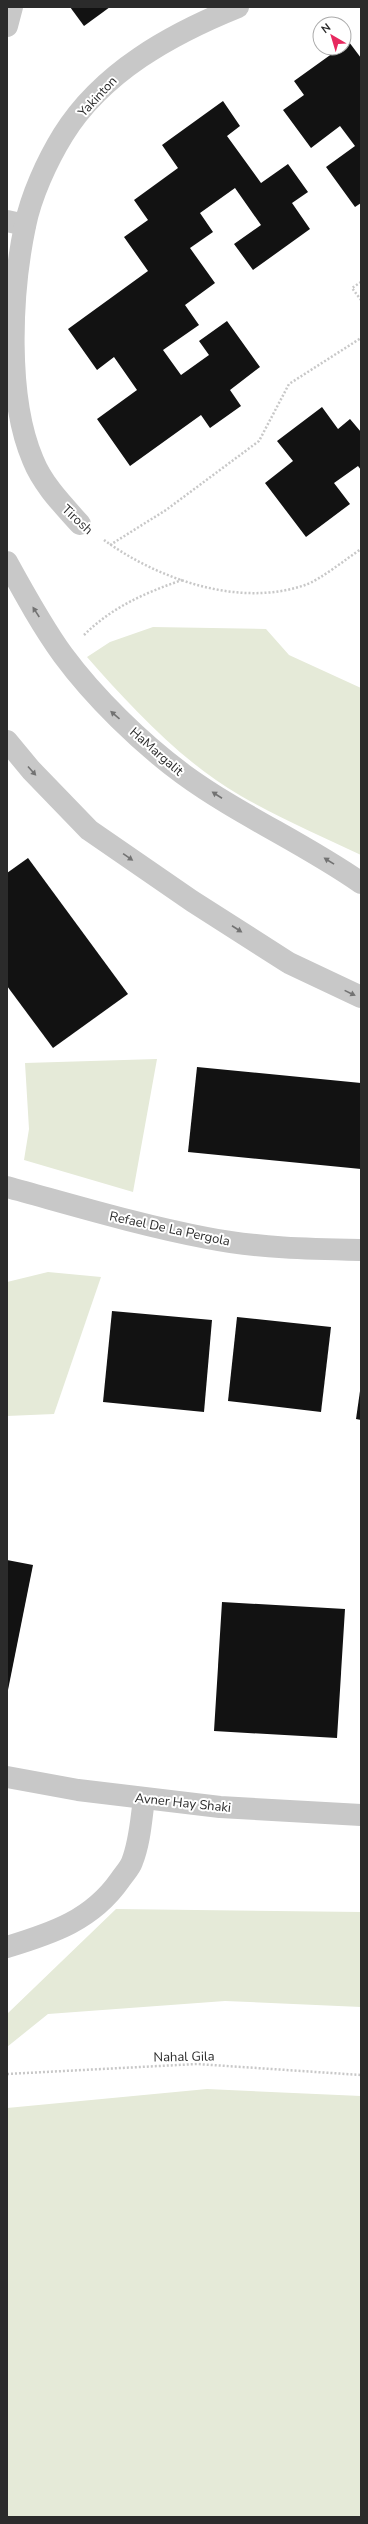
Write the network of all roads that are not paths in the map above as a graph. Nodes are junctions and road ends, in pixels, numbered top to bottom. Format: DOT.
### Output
graph roads {
  1 [pos="12,7"];
  2 [pos="238,7"];
  3 [pos="7,26"];
  4 [pos="16,223"];
  5 [pos="80,524"];
  6 [pos="7,562"];
  7 [pos="7,741"];
  8 [pos="361,883"];
  9 [pos="361,997"];
  10 [pos="7,1186"];
  11 [pos="361,1250"];
  12 [pos="7,1777"];
  13 [pos="144,1799"];
  14 [pos="361,1815"];
  15 [pos="7,1947"];
  1 -- 3 [label="street"];
  2 -- 4 [label="street, Yakinton"];
  4 -- 5 [label="street, Tirosh"];
  8 -- 6 [label="street, HaMargalit, one-way"];
  7 -- 9 [label="street, one-way"];
  10 -- 11 [label="street, Refael De La Pergola"];
  12 -- 13 [label="street, Avner Hay Shaki"];
  13 -- 14 [label="street, Avner Hay Shaki"];
  13 -- 15 [label="street"];
}
